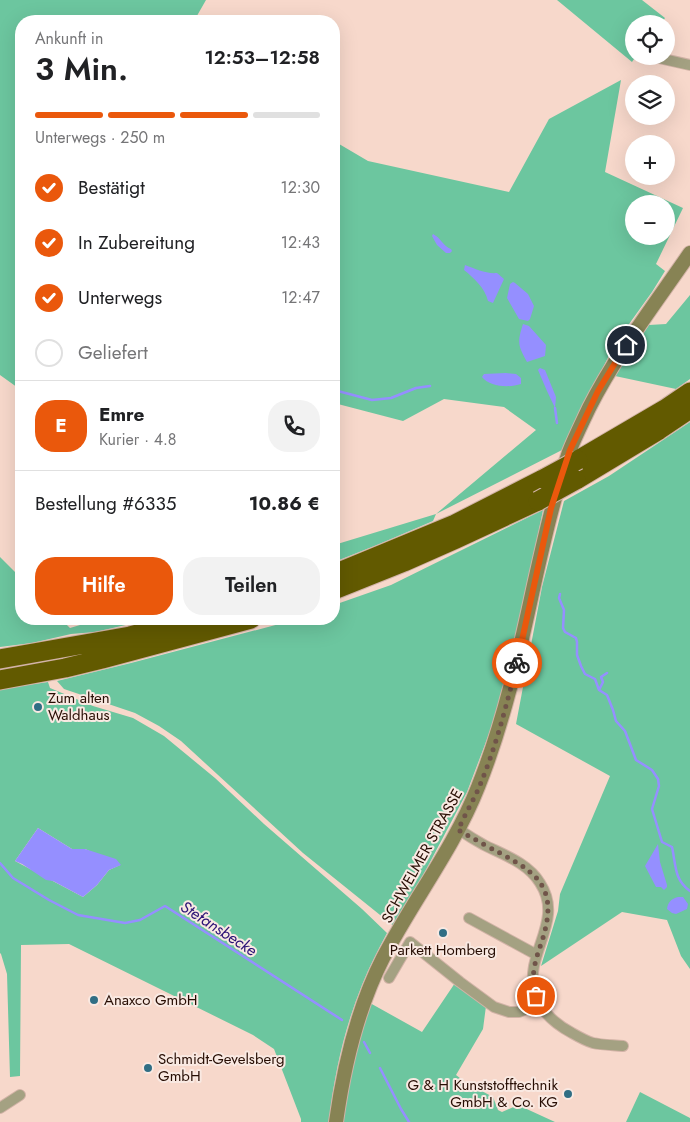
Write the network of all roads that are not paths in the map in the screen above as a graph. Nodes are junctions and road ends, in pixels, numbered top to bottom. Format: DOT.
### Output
graph roads {
  1 [pos="675,62"];
  2 [pos="690,65"];
  3 [pos="690,252"];
  4 [pos="690,392"];
  5 [pos="690,409"];
  6 [pos="340,572"];
  7 [pos="340,588"];
  8 [pos="171,625"];
  9 [pos="229,625"];
  10 [pos="0,660"];
  11 [pos="0,680"];
  12 [pos="458,830"];
  13 [pos="469,918"];
  14 [pos="537,955"];
  15 [pos="389,978"];
  16 [pos="539,1004"];
  17 [pos="623,1046"];
  18 [pos="20,1095"];
  19 [pos="0,1108"];
  20 [pos="336,1122"];
  1 -- 2 [label="street"];
  3 -- 12 [label="main road, SCHWELMER STRASSE"];
  4 -- 6 [label="highway, bridge"];
  5 -- 7 [label="highway, bridge"];
  8 -- 10 [label="highway"];
  9 -- 11 [label="highway"];
  12 -- 14 [label="street"];
  12 -- 20 [label="main road, SCHWELMER STRASSE"];
  13 -- 14 [label="street"];
  14 -- 16 [label="street"];
  15 -- 16 [label="street, SCHWELMER STRASSE"];
  16 -- 17 [label="street"];
  18 -- 19 [label="street"];
}
